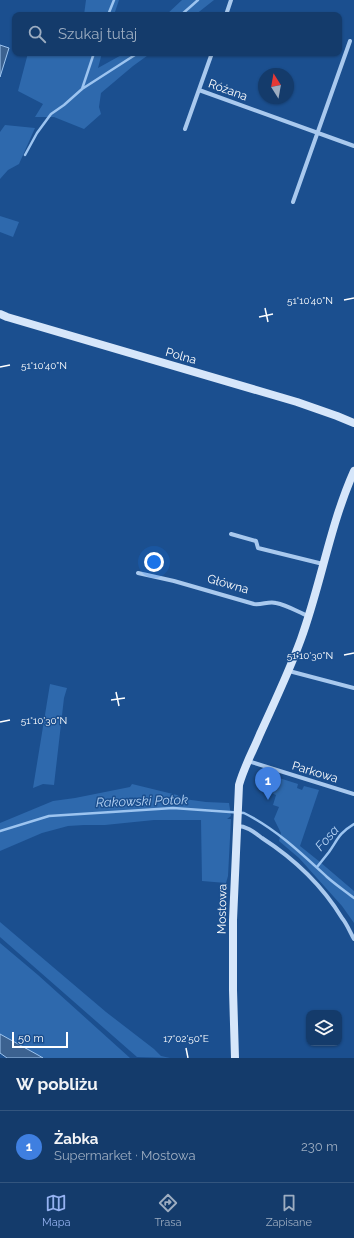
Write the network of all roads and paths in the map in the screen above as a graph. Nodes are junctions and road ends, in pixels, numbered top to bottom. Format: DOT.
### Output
graph roads {
  1 [pos="232,0"];
  2 [pos="227,12"];
  3 [pos="350,41"];
  4 [pos="211,56"];
  5 [pos="199,90"];
  6 [pos="185,129"];
  7 [pos="317,132"];
  8 [pos="354,146"];
  9 [pos="293,202"];
  10 [pos="0,314"];
  11 [pos="354,423"];
  12 [pos="354,471"];
  13 [pos="231,534"];
  14 [pos="324,564"];
  15 [pos="138,574"];
  16 [pos="309,617"];
  17 [pos="289,670"];
  18 [pos="354,688"];
  19 [pos="248,761"];
  20 [pos="354,794"];
  21 [pos="237,822"];
  22 [pos="354,939"];
  23 [pos="235,1058"];
  1 -- 2 [label="street"];
  3 -- 7 [label="street"];
  4 -- 5 [label="street, Różana"];
  5 -- 6 [label="street, Różana"];
  5 -- 7 [label="street, Różana"];
  7 -- 8 [label="street, Różana"];
  7 -- 9 [label="street"];
  10 -- 11 [label="street, Polna"];
  12 -- 14 [label="street"];
  13 -- 14 [label="street"];
  14 -- 16 [label="street"];
  15 -- 16 [label="street, Główna"];
  16 -- 17 [label="street"];
  17 -- 18 [label="street"];
  17 -- 19 [label="street"];
  19 -- 20 [label="street, Parkowa"];
  19 -- 21 [label="street, Mostowa"];
  21 -- 22 [label="street"];
  21 -- 23 [label="street, Mostowa"];
}
